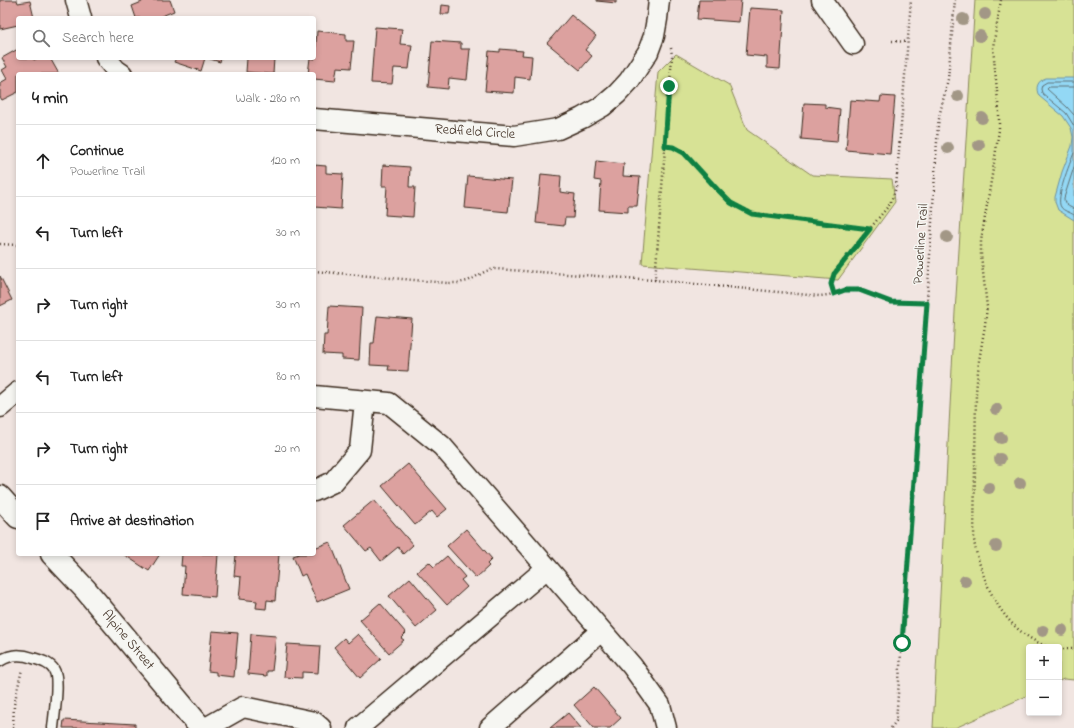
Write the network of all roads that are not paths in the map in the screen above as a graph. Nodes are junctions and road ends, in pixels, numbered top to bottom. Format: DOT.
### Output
graph roads {
  1 [pos="76,0"];
  2 [pos="659,0"];
  3 [pos="822,0"];
  4 [pos="80,16"];
  5 [pos="853,44"];
  6 [pos="108,60"];
  7 [pos="119,72"];
  8 [pos="316,119"];
  9 [pos="16,394"];
  10 [pos="316,396"];
  11 [pos="365,401"];
  12 [pos="0,407"];
  13 [pos="316,490"];
  14 [pos="0,497"];
  15 [pos="16,515"];
  16 [pos="54,556"];
  17 [pos="547,568"];
  18 [pos="601,631"];
  19 [pos="0,661"];
  20 [pos="53,728"];
  21 [pos="201,728"];
  22 [pos="206,728"];
  23 [pos="321,728"];
  24 [pos="358,728"];
  25 [pos="490,728"];
  26 [pos="666,728"];
  1 -- 4 [label="street"];
  2 -- 8 [label="street, Redfield Circle"];
  3 -- 5 [label="street"];
  6 -- 7 [label="street"];
  9 -- 12 [label="street"];
  10 -- 11 [label="street"];
  11 -- 13 [label="street"];
  11 -- 17 [label="street"];
  14 -- 15 [label="street"];
  16 -- 21 [label="street, Alpine Street"];
  17 -- 18 [label="street"];
  17 -- 24 [label="street"];
  18 -- 25 [label="street"];
  18 -- 26 [label="street"];
  19 -- 20 [label="lane"];
  22 -- 23 [label="street"];
}
